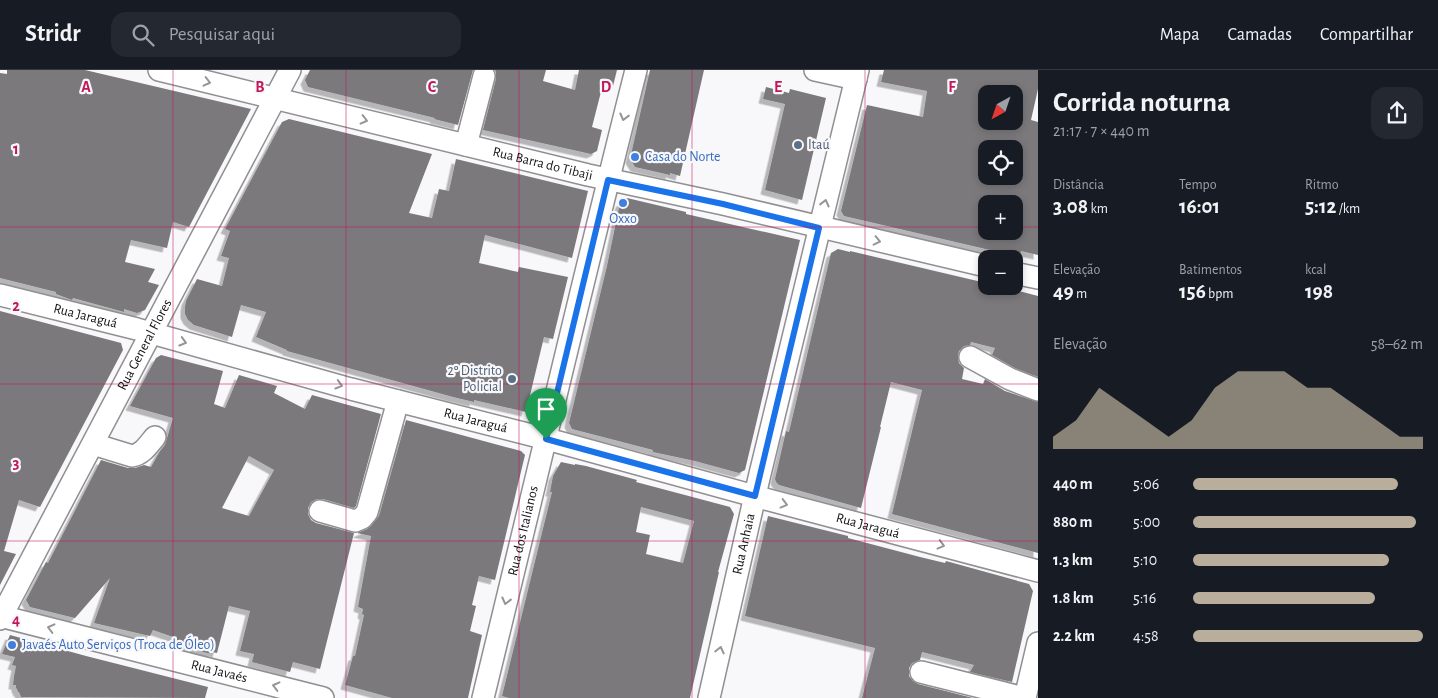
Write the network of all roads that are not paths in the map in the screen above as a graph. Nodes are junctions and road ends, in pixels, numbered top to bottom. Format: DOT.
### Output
graph roads {
  1 [pos="159,70"];
  2 [pos="290,70"];
  3 [pos="636,70"];
  4 [pos="815,70"];
  5 [pos="857,75"];
  6 [pos="484,76"];
  7 [pos="275,98"];
  8 [pos="466,145"];
  9 [pos="608,180"];
  10 [pos="819,228"];
  11 [pos="978,264"];
  12 [pos="1023,275"];
  13 [pos="1038,278"];
  14 [pos="0,295"];
  15 [pos="151,333"];
  16 [pos="970,357"];
  17 [pos="1038,390"];
  18 [pos="398,401"];
  19 [pos="155,437"];
  20 [pos="546,439"];
  21 [pos="93,444"];
  22 [pos="755,496"];
  23 [pos="320,511"];
  24 [pos="1038,571"];
  25 [pos="1,617"];
  26 [pos="1038,643"];
  27 [pos="921,672"];
  28 [pos="324,698"];
  29 [pos="483,698"];
  30 [pos="709,698"];
  31 [pos="1024,698"];
  1 -- 7 [label="street, Rua Barra do Tibaji, one-way"];
  2 -- 7 [label="street, Rua General Flores"];
  3 -- 9 [label="street, Rua dos Italianos, one-way"];
  4 -- 5 [label="street"];
  10 -- 5 [label="street, Rua Anhaia, one-way"];
  6 -- 8 [label="street"];
  7 -- 8 [label="street, Rua Barra do Tibaji, one-way"];
  7 -- 15 [label="street, Rua General Flores"];
  8 -- 9 [label="street, Rua Barra do Tibaji"];
  9 -- 10 [label="street, Rua Barra do Tibaji"];
  9 -- 20 [label="street, Rua dos Italianos"];
  10 -- 11 [label="street, Rua Barra do Tibaji, one-way"];
  10 -- 22 [label="street, Rua Anhaia"];
  12 -- 13 [label="street"];
  14 -- 15 [label="street, Rua Jaraguá"];
  15 -- 18 [label="street, Rua Jaraguá, one-way"];
  15 -- 21 [label="street, Rua General Flores"];
  16 -- 17 [label="street"];
  18 -- 20 [label="street, Rua Jaraguá"];
  18 -- 23 [label="street"];
  19 -- 21 [label="street"];
  20 -- 22 [label="street, Rua Jaraguá"];
  20 -- 29 [label="street, Rua dos Italianos, one-way"];
  21 -- 25 [label="street, Rua General Flores"];
  22 -- 24 [label="street, Rua Jaraguá, one-way"];
  30 -- 22 [label="street, Rua Anhaia, one-way"];
  28 -- 25 [label="street, Rua Javaés, one-way"];
  26 -- 31 [label="street"];
  27 -- 31 [label="street"];
}
